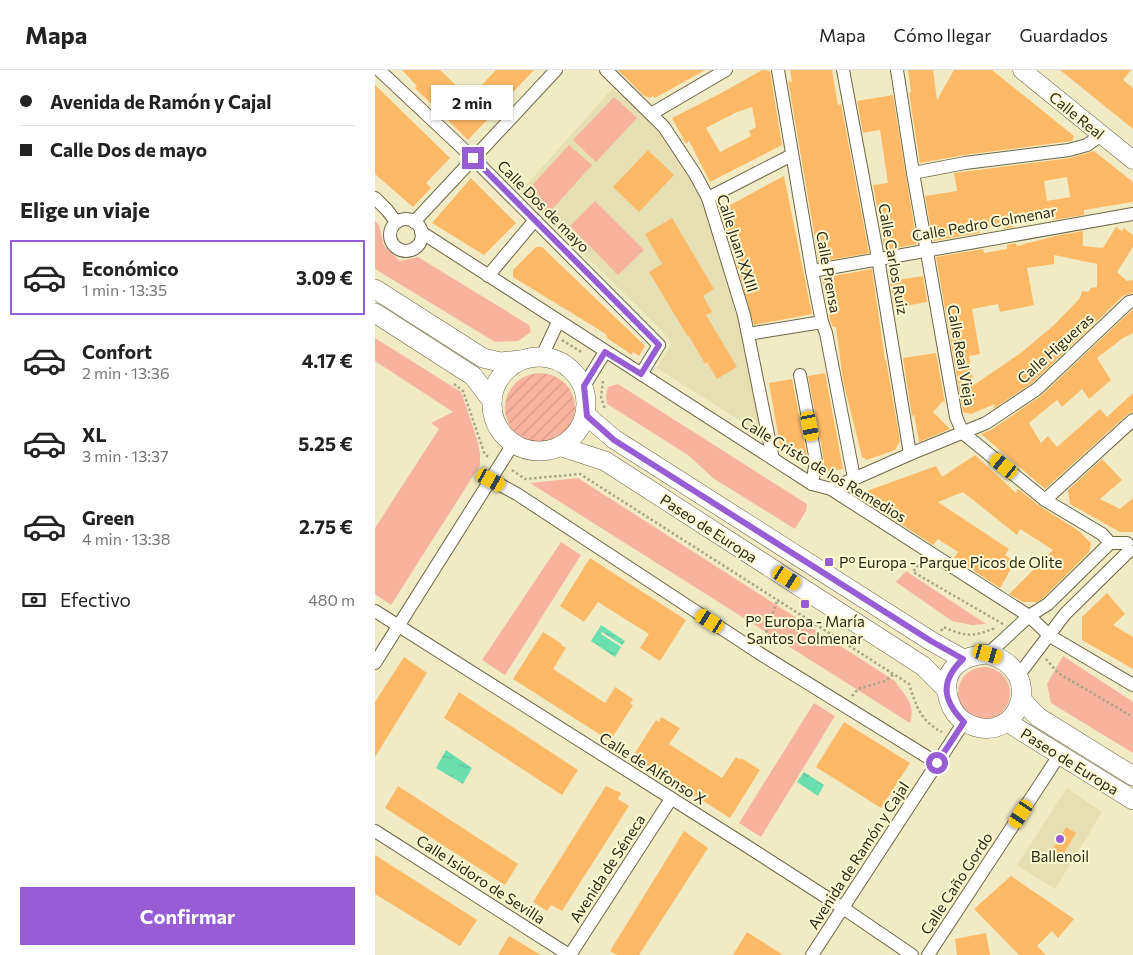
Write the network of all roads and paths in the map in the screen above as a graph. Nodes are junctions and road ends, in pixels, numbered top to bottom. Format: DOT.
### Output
graph roads {
  1 [pos="379,70"];
  2 [pos="556,70"];
  3 [pos="606,70"];
  4 [pos="778,70"];
  5 [pos="843,70"];
  6 [pos="897,70"];
  7 [pos="1021,70"];
  8 [pos="722,71"];
  9 [pos="651,114"];
  10 [pos="1101,135"];
  11 [pos="792,155"];
  12 [pos="473,158"];
  13 [pos="1133,160"];
  14 [pos="913,173"];
  15 [pos="375,198"];
  16 [pos="707,198"];
  17 [pos="1133,214"];
  18 [pos="535,220"];
  19 [pos="396,222"];
  20 [pos="418,227"];
  21 [pos="927,249"];
  22 [pos="878,258"];
  23 [pos="812,270"];
  24 [pos="488,276"];
  25 [pos="375,289"];
  26 [pos="1133,301"];
  27 [pos="375,313"];
  28 [pos="558,322"];
  29 [pos="821,322"];
  30 [pos="552,334"];
  31 [pos="748,334"];
  32 [pos="542,356"];
  33 [pos="602,358"];
  34 [pos="520,360"];
  35 [pos="641,374"];
  36 [pos="800,375"];
  37 [pos="454,384"];
  38 [pos="584,386"];
  39 [pos="492,401"];
  40 [pos="611,414"];
  41 [pos="587,416"];
  42 [pos="1133,420"];
  43 [pos="963,433"];
  44 [pos="513,444"];
  45 [pos="562,447"];
  46 [pos="910,454"];
  47 [pos="773,459"];
  48 [pos="599,460"];
  49 [pos="501,464"];
  50 [pos="586,477"];
  51 [pos="854,478"];
  52 [pos="491,480"];
  53 [pos="812,484"];
  54 [pos="831,490"];
  55 [pos="1045,500"];
  56 [pos="1110,543"];
  57 [pos="1130,546"];
  58 [pos="777,601"];
  59 [pos="375,611"];
  60 [pos="1029,616"];
  61 [pos="399,626"];
  62 [pos="1050,636"];
  63 [pos="759,653"];
  64 [pos="988,654"];
  65 [pos="963,659"];
  66 [pos="375,663"];
  67 [pos="894,674"];
  68 [pos="1018,676"];
  69 [pos="1133,685"];
  70 [pos="947,690"];
  71 [pos="1021,699"];
  72 [pos="845,706"];
  73 [pos="964,722"];
  74 [pos="1007,722"];
  75 [pos="953,738"];
  76 [pos="1060,754"];
  77 [pos="937,763"];
  78 [pos="1133,776"];
  79 [pos="671,799"];
  80 [pos="1133,800"];
  81 [pos="375,830"];
  82 [pos="843,908"];
  83 [pos="569,955"];
  84 [pos="812,955"];
  85 [pos="911,955"];
  86 [pos="928,955"];
  1 -- 12 [label="street, Calle Dos de mayo"];
  2 -- 12 [label="street"];
  3 -- 9 [label="street, Calle Juan XXIII"];
  4 -- 11 [label="street, Calle Prensa"];
  5 -- 22 [label="street, Calle Carlos Ruiz"];
  6 -- 14 [label="street, Calle Real Vieja"];
  7 -- 10 [label="street, Calle Real"];
  8 -- 9 [label="street"];
  9 -- 16 [label="street, Calle Juan XXIII"];
  10 -- 13 [label="street, Calle Real"];
  10 -- 14 [label="street"];
  11 -- 16 [label="street"];
  11 -- 23 [label="street, Calle Prensa"];
  12 -- 18 [label="street, Calle Dos de mayo"];
  12 -- 20 [label="street"];
  14 -- 21 [label="street, Calle Real Vieja"];
  15 -- 19 [label="street"];
  16 -- 31 [label="street, Calle Juan XXIII"];
  17 -- 21 [label="street, Calle Pedro Colmenar"];
  18 -- 24 [label="street"];
  18 -- 35 [label="street, Calle Dos de mayo"];
  19 -- 20 [label="street"];
  19 -- 20 [label="street"];
  20 -- 24 [label="street, Calle Cristo de los Remedios"];
  21 -- 22 [label="street, Calle Pedro Colmenar"];
  21 -- 43 [label="street, Calle Real Vieja"];
  22 -- 23 [label="street, Calle Pedro Colmenar"];
  22 -- 46 [label="street, Calle Carlos Ruiz"];
  23 -- 29 [label="street, Calle Prensa"];
  24 -- 28 [label="street, Calle Cristo de los Remedios"];
  25 -- 34 [label="main road"];
  26 -- 43 [label="street, Calle Higueras"];
  27 -- 39 [label="main road"];
  28 -- 30 [label="street"];
  28 -- 33 [label="street, Calle Cristo de los Remedios"];
  29 -- 31 [label="street"];
  29 -- 51 [label="street, Calle Prensa"];
  30 -- 32 [label="street"];
  30 -- 33 [label="path"];
  31 -- 47 [label="street, Calle Juan XXIII"];
  32 -- 34 [label="main road"];
  32 -- 38 [label="main road"];
  33 -- 35 [label="street, Calle Cristo de los Remedios"];
  33 -- 38 [label="street"];
  33 -- 40 [label="path"];
  34 -- 39 [label="main road"];
  35 -- 47 [label="street, Calle Cristo de los Remedios"];
  36 -- 53 [label="street"];
  37 -- 49 [label="path"];
  38 -- 41 [label="main road"];
  39 -- 44 [label="main road"];
  41 -- 45 [label="main road"];
  41 -- 65 [label="main road, Paseo de Europa"];
  42 -- 55 [label="street"];
  43 -- 46 [label="street, Calle Higueras"];
  43 -- 55 [label="street"];
  44 -- 45 [label="main road"];
  44 -- 49 [label="street"];
  45 -- 48 [label="main road, Paseo de Europa"];
  46 -- 51 [label="street, Calle Higueras"];
  47 -- 53 [label="street, Calle Cristo de los Remedios"];
  48 -- 50 [label="path"];
  48 -- 70 [label="main road, Paseo de Europa"];
  49 -- 50 [label="path"];
  49 -- 52 [label="street"];
  50 -- 58 [label="path"];
  51 -- 54 [label="street, Calle Higueras"];
  52 -- 61 [label="street"];
  52 -- 63 [label="street"];
  53 -- 54 [label="street, Calle Cristo de los Remedios"];
  54 -- 60 [label="street, Calle Cristo de los Remedios"];
  55 -- 56 [label="street"];
  56 -- 57 [label="street"];
  56 -- 60 [label="street"];
  57 -- 62 [label="street"];
  58 -- 63 [label="path"];
  58 -- 67 [label="path"];
  59 -- 61 [label="street, Calle de Alfonso X"];
  60 -- 62 [label="street, Calle Cristo de los Remedios"];
  60 -- 64 [label="street"];
  61 -- 66 [label="street"];
  61 -- 79 [label="street, Calle de Alfonso X"];
  62 -- 68 [label="street"];
  62 -- 69 [label="street, Calle Cristo de los Remedios"];
  63 -- 72 [label="street"];
  64 -- 65 [label="main road"];
  64 -- 68 [label="main road"];
  65 -- 70 [label="main road"];
  67 -- 72 [label="path"];
  67 -- 75 [label="path"];
  68 -- 71 [label="main road"];
  70 -- 73 [label="main road"];
  71 -- 74 [label="main road"];
  71 -- 78 [label="main road, Paseo de Europa"];
  72 -- 77 [label="street"];
  73 -- 74 [label="main road"];
  73 -- 75 [label="street, Avenida de Ramón y Cajal"];
  74 -- 76 [label="main road, Paseo de Europa"];
  75 -- 77 [label="street, Avenida de Ramón y Cajal"];
  76 -- 80 [label="main road, Paseo de Europa"];
  76 -- 86 [label="street, Calle Caño Gordo"];
  77 -- 82 [label="street, Avenida de Ramón y Cajal"];
  79 -- 82 [label="street, Calle de Alfonso X"];
  79 -- 83 [label="street, Avenida de Séneca"];
  81 -- 83 [label="street, Calle Isidoro de Sevilla"];
  82 -- 84 [label="street, Avenida de Ramón y Cajal"];
  82 -- 85 [label="street, Calle de Alfonso X"];
}
